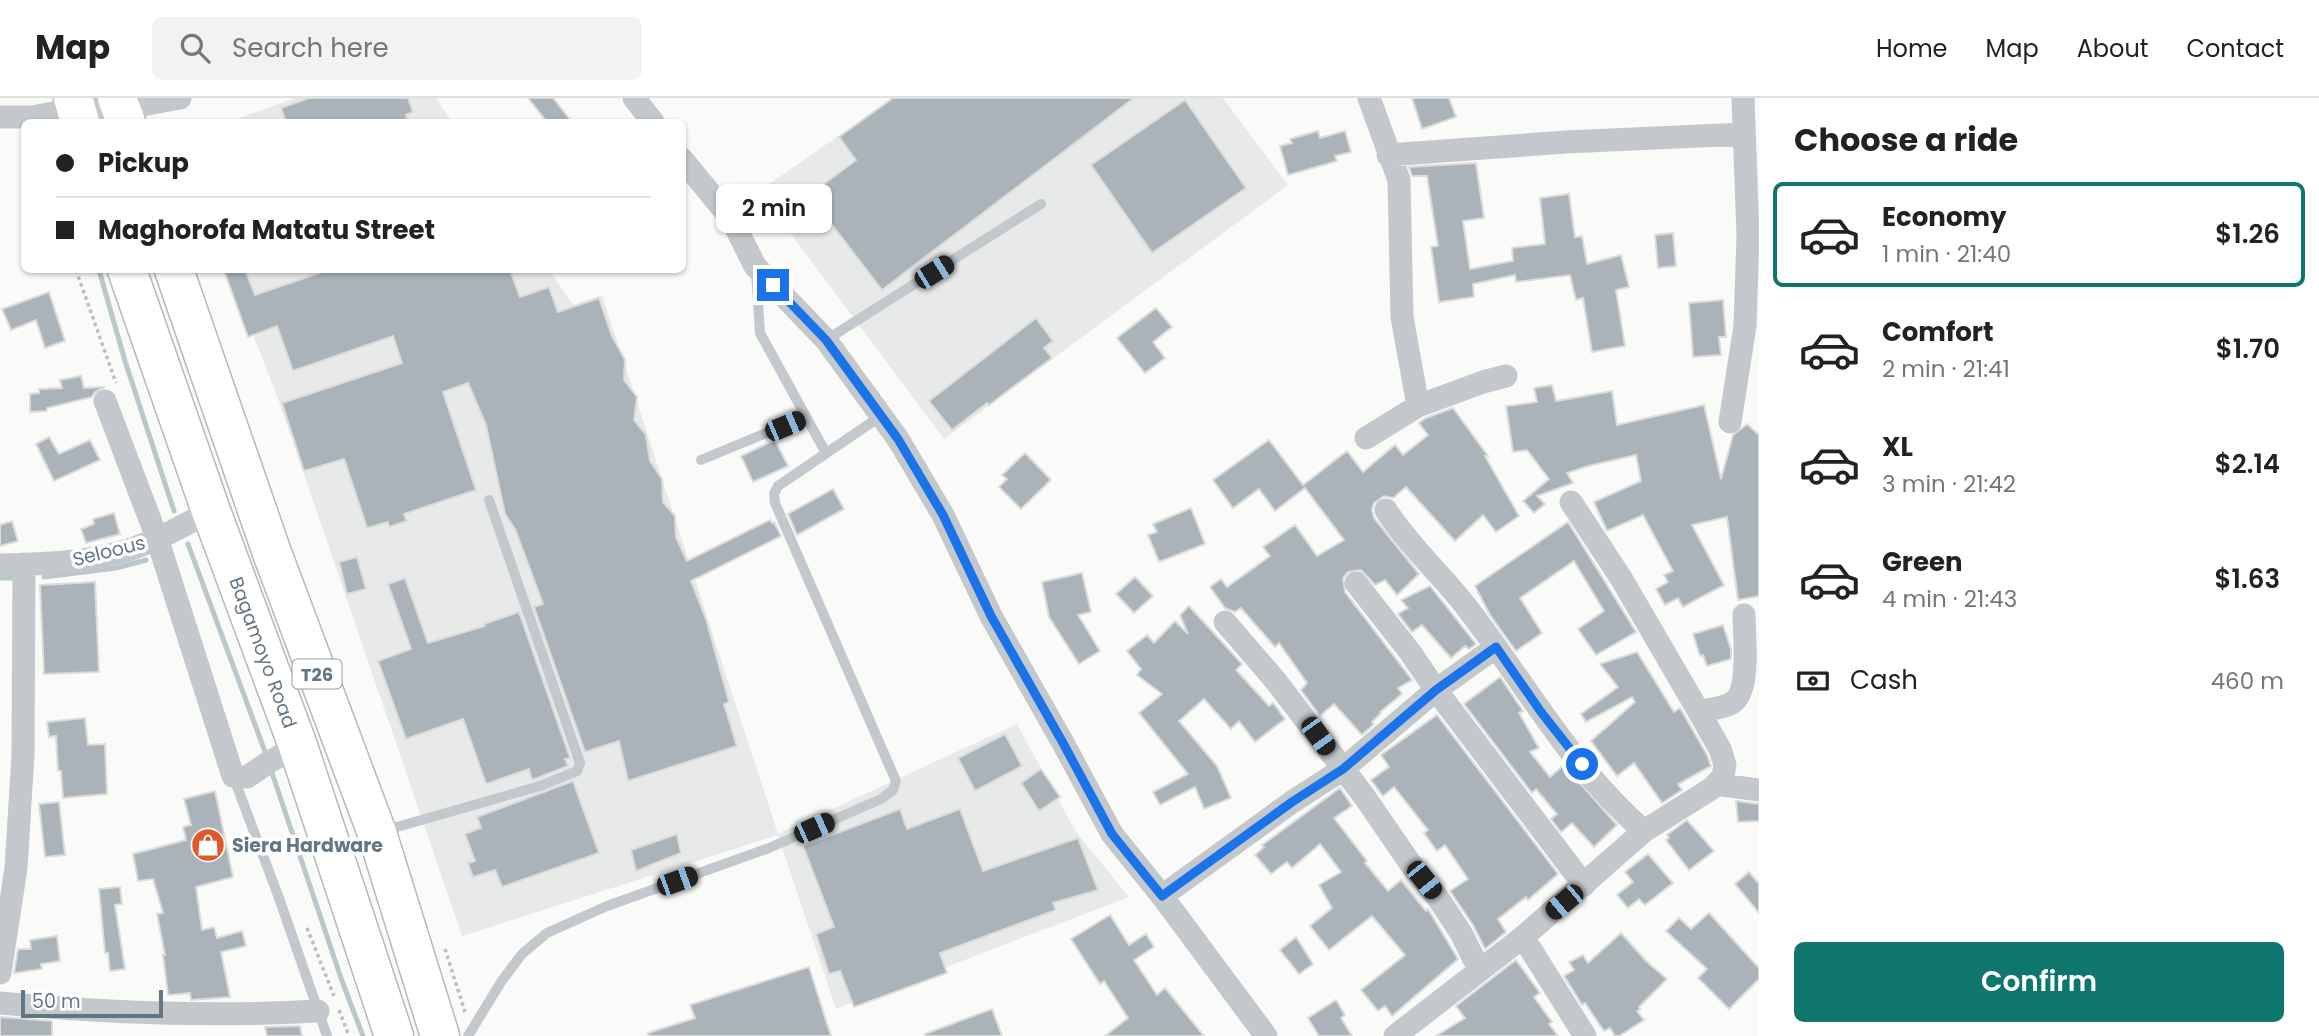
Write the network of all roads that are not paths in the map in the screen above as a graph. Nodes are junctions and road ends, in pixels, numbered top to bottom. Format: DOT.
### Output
graph roads {
  1 [pos="180,98"];
  2 [pos="634,98"];
  3 [pos="1369,98"];
  4 [pos="1743,98"];
  5 [pos="76,110"];
  6 [pos="121,110"];
  7 [pos="0,117"];
  8 [pos="651,119"];
  9 [pos="1744,134"];
  10 [pos="1388,155"];
  11 [pos="686,164"];
  12 [pos="1041,204"];
  13 [pos="755,266"];
  14 [pos="128,273"];
  15 [pos="175,273"];
  16 [pos="1753,295"];
  17 [pos="826,340"];
  18 [pos="1506,376"];
  19 [pos="105,401"];
  20 [pos="1418,406"];
  21 [pos="881,416"];
  22 [pos="806,417"];
  23 [pos="1730,422"];
  24 [pos="1366,438"];
  25 [pos="826,453"];
  26 [pos="701,460"];
  27 [pos="489,500"];
  28 [pos="1571,502"];
  29 [pos="1386,510"];
  30 [pos="211,511"];
  31 [pos="157,538"];
  32 [pos="24,564"];
  33 [pos="0,565"];
  34 [pos="1356,583"];
  35 [pos="1744,615"];
  36 [pos="1225,622"];
  37 [pos="1496,647"];
  38 [pos="1436,690"];
  39 [pos="1699,712"];
  40 [pos="298,746"];
  41 [pos="1343,769"];
  42 [pos="233,776"];
  43 [pos="1716,784"];
  44 [pos="1759,790"];
  45 [pos="1644,831"];
  46 [pos="377,833"];
  47 [pos="1584,885"];
  48 [pos="1162,896"];
  49 [pos="1523,937"];
  50 [pos="1479,969"];
  51 [pos="0,973"];
  52 [pos="0,1003"];
  53 [pos="318,1011"];
  54 [pos="327,1036"];
  55 [pos="394,1036"];
  56 [pos="440,1036"];
  57 [pos="468,1036"];
  58 [pos="1266,1036"];
  59 [pos="1395,1036"];
  60 [pos="1585,1036"];
  1 -- 6 [label="street"];
  2 -- 8 [label="street"];
  3 -- 10 [label="street"];
  4 -- 9 [label="street"];
  5 -- 6 [label="street"];
  5 -- 7 [label="street"];
  9 -- 10 [label="street"];
  9 -- 16 [label="street"];
  10 -- 20 [label="street"];
  11 -- 13 [label="street"];
  12 -- 17 [label="lane"];
  13 -- 17 [label="street"];
  13 -- 22 [label="lane"];
  14 -- 30 [label="highway, Bagamoyo Road / T26"];
  15 -- 46 [label="highway, T26"];
  16 -- 23 [label="street"];
  17 -- 21 [label="street"];
  18 -- 20 [label="street"];
  19 -- 31 [label="street"];
  20 -- 24 [label="street"];
  21 -- 25 [label="lane"];
  21 -- 48 [label="street"];
  22 -- 25 [label="lane"];
  22 -- 26 [label="lane"];
  25 -- 57 [label="lane"];
  27 -- 46 [label="lane"];
  28 -- 39 [label="street"];
  29 -- 37 [label="street"];
  30 -- 31 [label="street, Seloous"];
  30 -- 40 [label="highway, Bagamoyo Road / T26"];
  31 -- 32 [label="street, Seloous"];
  31 -- 42 [label="street"];
  32 -- 33 [label="street, Seloous"];
  32 -- 51 [label="street"];
  34 -- 38 [label="street"];
  35 -- 39 [label="street"];
  36 -- 41 [label="street"];
  37 -- 38 [label="street"];
  37 -- 45 [label="street"];
  38 -- 41 [label="street"];
  38 -- 47 [label="street"];
  39 -- 43 [label="street"];
  40 -- 42 [label="street"];
  40 -- 55 [label="highway, Bagamoyo Road / T26"];
  41 -- 48 [label="street"];
  41 -- 50 [label="street"];
  42 -- 53 [label="lane"];
  43 -- 44 [label="street"];
  43 -- 45 [label="street"];
  45 -- 47 [label="street"];
  46 -- 56 [label="highway, T26"];
  47 -- 49 [label="street"];
  48 -- 58 [label="street"];
  49 -- 50 [label="street"];
  49 -- 60 [label="street"];
  50 -- 59 [label="street"];
  52 -- 53 [label="street"];
  53 -- 54 [label="lane"];
}
